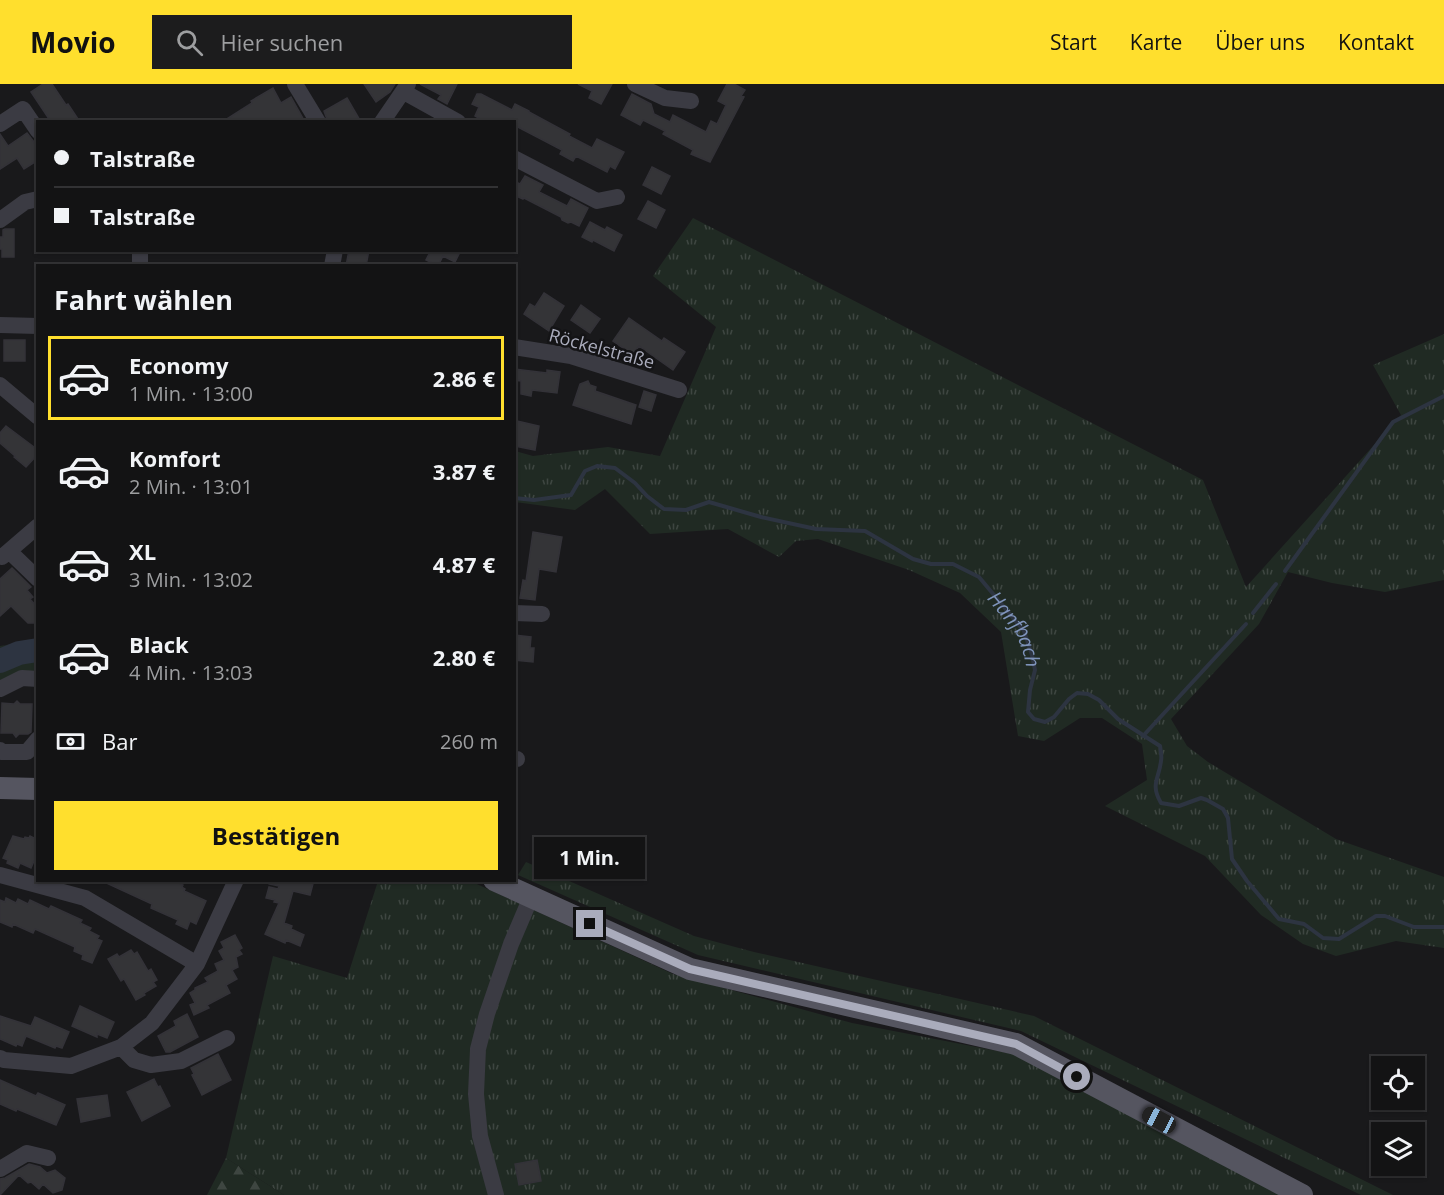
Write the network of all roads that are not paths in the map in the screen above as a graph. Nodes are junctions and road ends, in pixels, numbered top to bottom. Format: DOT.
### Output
graph roads {
  1 [pos="295,84"];
  2 [pos="635,84"];
  3 [pos="406,88"];
  4 [pos="691,101"];
  5 [pos="317,120"];
  6 [pos="383,120"];
  7 [pos="455,120"];
  8 [pos="0,124"];
  9 [pos="36,128"];
  10 [pos="516,159"];
  11 [pos="617,197"];
  12 [pos="36,199"];
  13 [pos="0,220"];
  14 [pos="0,325"];
  15 [pos="36,326"];
  16 [pos="516,347"];
  17 [pos="0,386"];
  18 [pos="680,390"];
  19 [pos="36,415"];
  20 [pos="36,528"];
  21 [pos="3,556"];
  22 [pos="36,578"];
  23 [pos="516,613"];
  24 [pos="542,614"];
  25 [pos="36,680"];
  26 [pos="0,689"];
  27 [pos="36,741"];
  28 [pos="0,750"];
  29 [pos="0,788"];
  30 [pos="36,789"];
  31 [pos="0,875"];
  32 [pos="235,882"];
  33 [pos="498,882"];
  34 [pos="531,897"];
  35 [pos="197,964"];
  36 [pos="227,1038"];
  37 [pos="121,1047"];
  38 [pos="0,1058"];
  39 [pos="48,1158"];
  40 [pos="0,1169"];
  41 [pos="496,1195"];
  42 [pos="1302,1195"];
  1 -- 5 [label="street"];
  2 -- 4 [label="street"];
  3 -- 6 [label="street"];
  3 -- 7 [label="street"];
  8 -- 9 [label="street"];
  10 -- 11 [label="street"];
  12 -- 13 [label="street"];
  14 -- 15 [label="street"];
  16 -- 18 [label="street, Röckelstraße"];
  17 -- 19 [label="street"];
  20 -- 21 [label="street"];
  21 -- 22 [label="street"];
  23 -- 24 [label="street"];
  25 -- 26 [label="street"];
  27 -- 28 [label="street"];
  29 -- 30 [label="main road"];
  31 -- 35 [label="street"];
  32 -- 35 [label="street"];
  33 -- 34 [label="main road"];
  34 -- 41 [label="street"];
  34 -- 42 [label="main road"];
  35 -- 37 [label="street"];
  36 -- 37 [label="street"];
  37 -- 38 [label="street"];
  39 -- 40 [label="street"];
}
